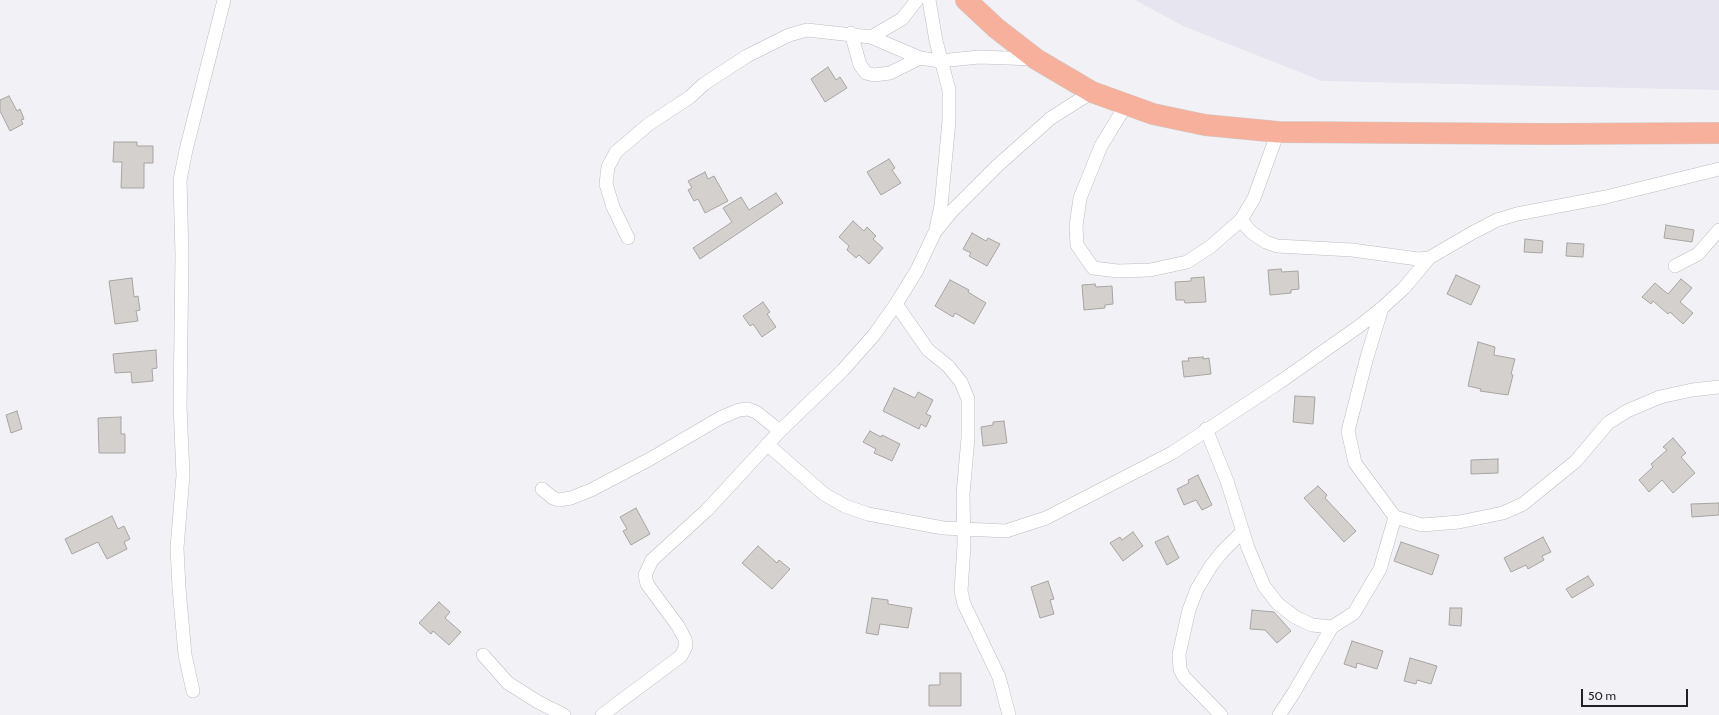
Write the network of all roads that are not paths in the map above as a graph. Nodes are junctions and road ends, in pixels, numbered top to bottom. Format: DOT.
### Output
graph roads {
  1 [pos="224,0"];
  2 [pos="917,0"];
  3 [pos="929,0"];
  4 [pos="966,0"];
  5 [pos="852,33"];
  6 [pos="871,36"];
  7 [pos="920,58"];
  8 [pos="1036,59"];
  9 [pos="940,61"];
  10 [pos="1092,92"];
  11 [pos="1126,105"];
  12 [pos="1278,132"];
  13 [pos="1719,132"];
  14 [pos="1719,169"];
  15 [pos="1241,220"];
  16 [pos="1719,230"];
  17 [pos="935,232"];
  18 [pos="628,238"];
  19 [pos="1429,258"];
  20 [pos="1675,266"];
  21 [pos="896,304"];
  22 [pos="1382,308"];
  23 [pos="1719,387"];
  24 [pos="1206,429"];
  25 [pos="780,431"];
  26 [pos="767,444"];
  27 [pos="542,489"];
  28 [pos="1395,517"];
  29 [pos="965,529"];
  30 [pos="1243,531"];
  31 [pos="1332,627"];
  32 [pos="483,655"];
  33 [pos="193,691"];
  34 [pos="564,715"];
  35 [pos="602,715"];
  36 [pos="1009,715"];
  37 [pos="1221,715"];
  38 [pos="1279,715"];
  1 -- 33 [label="street"];
  2 -- 6 [label="street"];
  3 -- 9 [label="street"];
  4 -- 8 [label="main road"];
  5 -- 6 [label="street"];
  5 -- 7 [label="street"];
  5 -- 18 [label="street"];
  6 -- 7 [label="street"];
  7 -- 9 [label="street"];
  8 -- 9 [label="street"];
  8 -- 10 [label="main road"];
  9 -- 17 [label="street"];
  10 -- 11 [label="main road"];
  10 -- 17 [label="street"];
  11 -- 12 [label="main road"];
  11 -- 15 [label="street"];
  12 -- 13 [label="main road"];
  12 -- 15 [label="street"];
  14 -- 19 [label="street"];
  15 -- 19 [label="street"];
  16 -- 20 [label="street"];
  17 -- 21 [label="street"];
  19 -- 22 [label="street"];
  21 -- 25 [label="street"];
  21 -- 29 [label="street"];
  22 -- 24 [label="street"];
  22 -- 28 [label="street"];
  23 -- 28 [label="street"];
  24 -- 29 [label="street"];
  24 -- 30 [label="street"];
  25 -- 26 [label="street"];
  25 -- 27 [label="street"];
  26 -- 29 [label="street"];
  26 -- 35 [label="street"];
  28 -- 31 [label="street"];
  29 -- 36 [label="street"];
  30 -- 31 [label="street"];
  30 -- 37 [label="street"];
  31 -- 38 [label="street"];
  32 -- 34 [label="street"];
}
